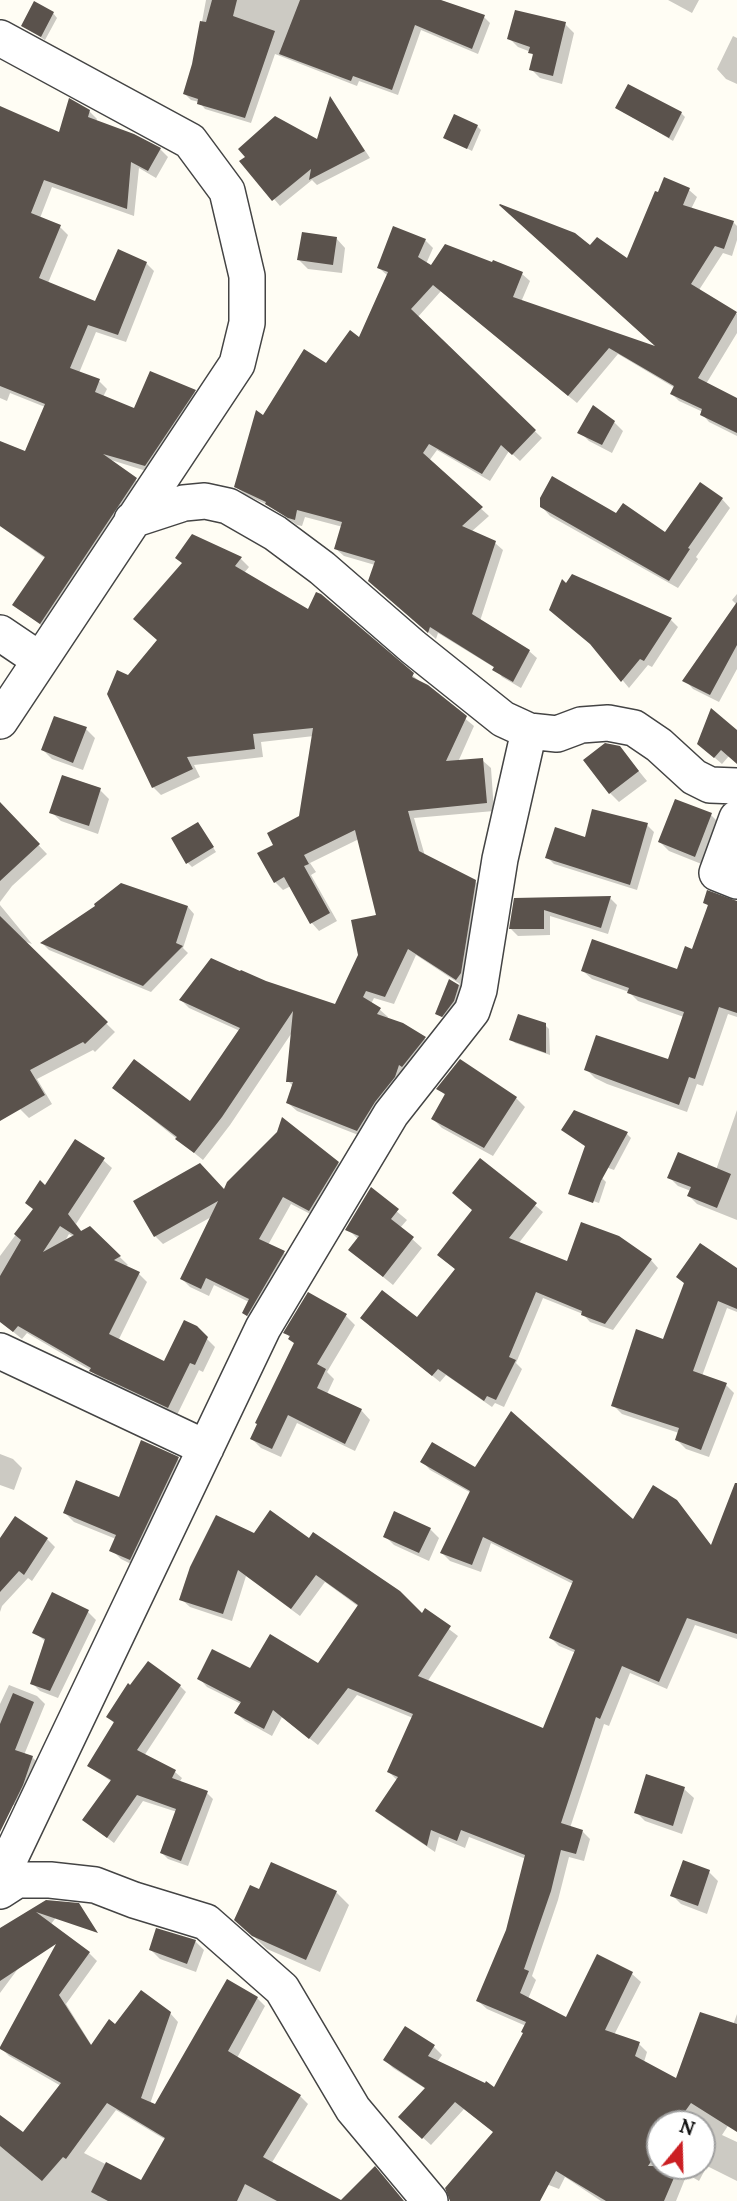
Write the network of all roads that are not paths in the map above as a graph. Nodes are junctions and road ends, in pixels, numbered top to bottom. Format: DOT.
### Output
graph roads {
  1 [pos="0,38"];
  2 [pos="132,520"];
  3 [pos="0,633"];
  4 [pos="40,660"];
  5 [pos="0,721"];
  6 [pos="529,731"];
  7 [pos="737,786"];
  8 [pos="737,818"];
  9 [pos="737,881"];
  10 [pos="0,1351"];
  11 [pos="206,1448"];
  12 [pos="0,1879"];
  13 [pos="0,1891"];
  14 [pos="430,2201"];
  1 -- 2 [label="street"];
  2 -- 4 [label="street"];
  2 -- 6 [label="street"];
  3 -- 4 [label="street"];
  4 -- 5 [label="street"];
  6 -- 7 [label="street"];
  6 -- 11 [label="street"];
  8 -- 9 [label="street"];
  10 -- 11 [label="street"];
  11 -- 12 [label="street"];
  13 -- 14 [label="street"];
}
